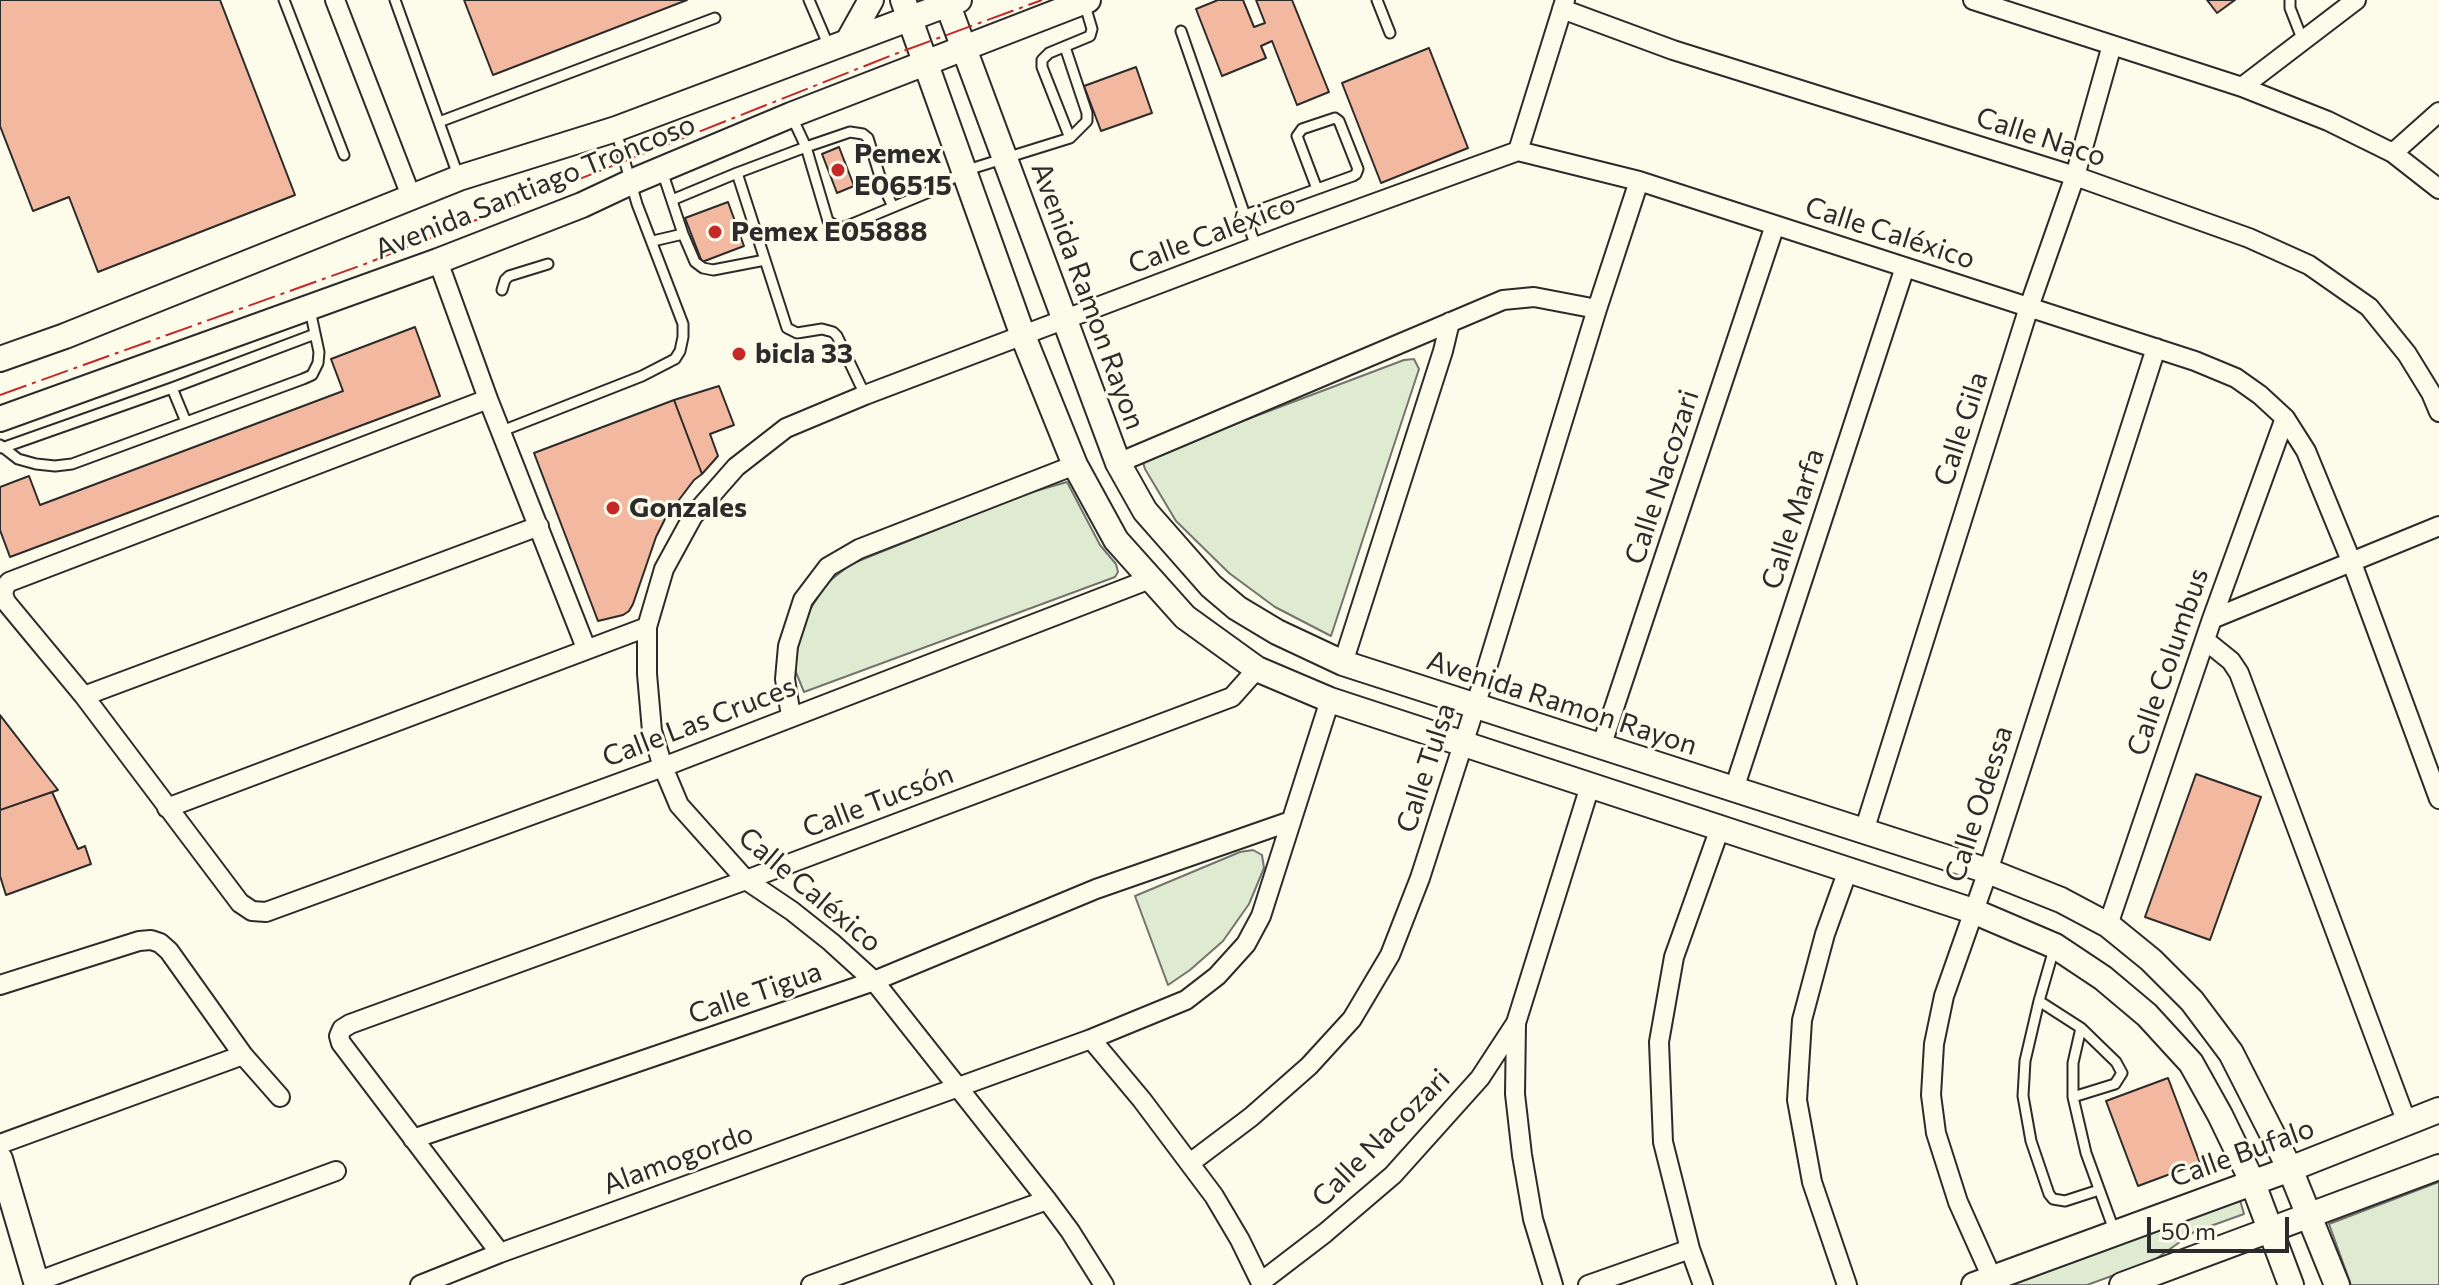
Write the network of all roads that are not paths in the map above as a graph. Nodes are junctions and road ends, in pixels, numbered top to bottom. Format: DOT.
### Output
graph roads {
  1 [pos="284,0"];
  2 [pos="335,0"];
  3 [pos="395,0"];
  4 [pos="809,0"];
  5 [pos="871,0"];
  6 [pos="1377,0"];
  7 [pos="1973,0"];
  8 [pos="2290,0"];
  9 [pos="2356,0"];
  10 [pos="951,1"];
  11 [pos="1086,1"];
  12 [pos="1563,4"];
  13 [pos="906,10"];
  14 [pos="715,18"];
  15 [pos="1181,31"];
  16 [pos="1390,33"];
  17 [pos="2303,41"];
  18 [pos="839,45"];
  19 [pos="2112,45"];
  20 [pos="965,47"];
  21 [pos="1065,47"];
  22 [pos="926,62"];
  23 [pos="2242,87"];
  24 [pos="2439,112"];
  25 [pos="791,115"];
  26 [pos="439,122"];
  27 [pos="616,129"];
  28 [pos="1070,138"];
  29 [pos="806,147"];
  30 [pos="1518,151"];
  31 [pos="2393,153"];
  32 [pos="344,155"];
  33 [pos="1005,159"];
  34 [pos="661,169"];
  35 [pos="964,171"];
  36 [pos="737,173"];
  37 [pos="2075,176"];
  38 [pos="459,178"];
  39 [pos="1639,181"];
  40 [pos="631,182"];
  41 [pos="1317,189"];
  42 [pos="2439,189"];
  43 [pos="411,196"];
  44 [pos="672,200"];
  45 [pos="893,207"];
  46 [pos="1245,215"];
  47 [pos="1775,225"];
  48 [pos="683,234"];
  49 [pos="653,241"];
  50 [pos="1256,247"];
  51 [pos="765,260"];
  52 [pos="438,261"];
  53 [pos="548,264"];
  54 [pos="1905,267"];
  55 [pos="502,290"];
  56 [pos="2029,307"];
  57 [pos="309,308"];
  58 [pos="1597,309"];
  59 [pos="1064,321"];
  60 [pos="1450,322"];
  61 [pos="315,334"];
  62 [pos="1023,336"];
  63 [pos="2156,348"];
  64 [pos="0,359"];
  65 [pos="172,388"];
  66 [pos="2435,391"];
  67 [pos="865,395"];
  68 [pos="488,399"];
  69 [pos="2439,412"];
  70 [pos="2285,418"];
  71 [pos="0,419"];
  72 [pos="186,422"];
  73 [pos="502,431"];
  74 [pos="1,446"];
  75 [pos="1118,463"];
  76 [pos="1075,465"];
  77 [pos="539,526"];
  78 [pos="2439,526"];
  79 [pos="2352,563"];
  80 [pos="1150,579"];
  81 [pos="2212,619"];
  82 [pos="647,627"];
  83 [pos="2205,640"];
  84 [pos="586,648"];
  85 [pos="1343,663"];
  86 [pos="1257,669"];
  87 [pos="84,696"];
  88 [pos="1330,700"];
  89 [pos="1475,707"];
  90 [pos="791,716"];
  91 [pos="1463,744"];
  92 [pos="1601,747"];
  93 [pos="663,767"];
  94 [pos="1590,786"];
  95 [pos="1734,789"];
  96 [pos="2439,799"];
  97 [pos="167,808"];
  98 [pos="1291,821"];
  99 [pos="1720,828"];
  100 [pos="1864,831"];
  101 [pos="1848,870"];
  102 [pos="1988,871"];
  103 [pos="746,880"];
  104 [pos="1973,911"];
  105 [pos="2108,925"];
  106 [pos="2055,946"];
  107 [pos="874,981"];
  108 [pos="0,985"];
  109 [pos="2039,1001"];
  110 [pos="1516,1023"];
  111 [pos="2081,1028"];
  112 [pos="1091,1039"];
  113 [pos="243,1055"];
  114 [pos="957,1088"];
  115 [pos="280,1097"];
  116 [pos="2073,1097"];
  117 [pos="2439,1110"];
  118 [pos="2407,1123"];
  119 [pos="413,1139"];
  120 [pos="0,1144"];
  121 [pos="0,1159"];
  122 [pos="1190,1163"];
  123 [pos="2439,1167"];
  124 [pos="2290,1169"];
  125 [pos="336,1171"];
  126 [pos="2252,1181"];
  127 [pos="2099,1190"];
  128 [pos="1047,1200"];
  129 [pos="2310,1214"];
  130 [pos="2270,1229"];
  131 [pos="2115,1232"];
  132 [pos="1690,1249"];
  133 [pos="500,1253"];
  134 [pos="1983,1282"];
  135 [pos="36,1283"];
  136 [pos="1262,1284"];
  137 [pos="420,1285"];
  138 [pos="811,1285"];
  139 [pos="1104,1285"];
  140 [pos="1553,1285"];
  141 [pos="1588,1285"];
  142 [pos="1703,1285"];
  143 [pos="1847,1285"];
  144 [pos="2122,1285"];
  145 [pos="2291,1285"];
  146 [pos="2337,1285"];
  1 -- 32 [label="lane"];
  2 -- 43 [label="street"];
  3 -- 26 [label="lane"];
  4 -- 18 [label="lane"];
  5 -- 18 [label="main road"];
  6 -- 16 [label="lane"];
  7 -- 19 [label="street"];
  8 -- 17 [label="lane"];
  9 -- 17 [label="street"];
  10 -- 13 [label="main road, Avenida Santiago Troncoso"];
  10 -- 20 [label="main road, Avenida Ramon Rayon"];
  11 -- 20 [label="main road, Avenida Santiago Troncoso"];
  11 -- 21 [label="lane"];
  12 -- 30 [label="street"];
  12 -- 37 [label="street, Calle Naco"];
  13 -- 18 [label="main road, Avenida Santiago Troncoso"];
  13 -- 22 [label="main road"];
  14 -- 26 [label="lane"];
  15 -- 46 [label="lane"];
  17 -- 23 [label="street"];
  18 -- 27 [label="main road, Avenida Santiago Troncoso"];
  19 -- 23 [label="street"];
  19 -- 37 [label="street, Calle Gila"];
  20 -- 22 [label="main road, Avenida Santiago Troncoso"];
  20 -- 33 [label="main road, Avenida Ramon Rayon"];
  21 -- 28 [label="lane"];
  21 -- 28 [label="lane"];
  22 -- 25 [label="main road, Avenida Santiago Troncoso"];
  22 -- 35 [label="main road"];
  23 -- 31 [label="street"];
  24 -- 31 [label="street"];
  25 -- 29 [label="lane"];
  25 -- 34 [label="main road, Avenida Santiago Troncoso"];
  26 -- 38 [label="lane"];
  27 -- 38 [label="main road, Avenida Santiago Troncoso"];
  27 -- 40 [label="lane"];
  28 -- 33 [label="lane"];
  29 -- 36 [label="lane"];
  29 -- 45 [label="lane"];
  29 -- 45 [label="lane"];
  30 -- 39 [label="street, Calle Caléxico"];
  30 -- 50 [label="street, Calle Caléxico"];
  31 -- 42 [label="street"];
  33 -- 35 [label="lane"];
  33 -- 59 [label="main road, Avenida Ramon Rayon"];
  34 -- 40 [label="main road, Avenida Santiago Troncoso"];
  34 -- 44 [label="lane"];
  35 -- 45 [label="lane"];
  35 -- 62 [label="main road"];
  36 -- 44 [label="lane"];
  36 -- 51 [label="lane"];
  37 -- 56 [label="street, Calle Gila"];
  37 -- 66 [label="street, Calle Naco"];
  38 -- 43 [label="main road, Avenida Santiago Troncoso"];
  39 -- 47 [label="street, Calle Caléxico"];
  39 -- 58 [label="street, Calle Tulsa"];
  40 -- 49 [label="lane"];
  40 -- 52 [label="main road, Avenida Santiago Troncoso"];
  41 -- 41 [label="lane"];
  41 -- 46 [label="lane"];
  43 -- 64 [label="main road, Avenida Santiago Troncoso"];
  44 -- 48 [label="lane"];
  46 -- 50 [label="lane"];
  47 -- 54 [label="street, Calle Caléxico"];
  47 -- 92 [label="street, Calle Nacozari"];
  48 -- 49 [label="lane"];
  48 -- 51 [label="lane"];
  49 -- 73 [label="lane"];
  50 -- 59 [label="street, Calle Caléxico"];
  51 -- 67 [label="lane"];
  52 -- 57 [label="main road, Avenida Santiago Troncoso"];
  52 -- 68 [label="street"];
  53 -- 55 [label="lane"];
  54 -- 56 [label="street, Calle Caléxico"];
  54 -- 95 [label="street, Calle Marfa"];
  56 -- 63 [label="street, Calle Caléxico"];
  56 -- 100 [label="street, Calle Gila"];
  57 -- 61 [label="lane"];
  57 -- 71 [label="main road, Avenida Santiago Troncoso"];
  58 -- 60 [label="street"];
  58 -- 89 [label="street, Calle Tulsa"];
  59 -- 62 [label="street, Calle Caléxico"];
  59 -- 75 [label="main road, Avenida Ramon Rayon"];
  60 -- 75 [label="street"];
  60 -- 85 [label="street"];
  61 -- 65 [label="lane"];
  61 -- 72 [label="lane"];
  62 -- 67 [label="street, Calle Caléxico"];
  62 -- 76 [label="main road"];
  63 -- 70 [label="street, Calle Caléxico"];
  63 -- 102 [label="street, Calle Odessa"];
  65 -- 72 [label="lane"];
  65 -- 74 [label="lane"];
  66 -- 69 [label="street, Calle Naco"];
  67 -- 82 [label="street, Calle Caléxico"];
  68 -- 73 [label="street"];
  68 -- 87 [label="street"];
  70 -- 79 [label="street, Calle Caléxico"];
  70 -- 81 [label="street, Calle Columbus"];
  72 -- 74 [label="lane"];
  73 -- 77 [label="street"];
  75 -- 85 [label="main road, Avenida Ramon Rayon"];
  76 -- 80 [label="main road"];
  76 -- 90 [label="street"];
  77 -- 84 [label="street"];
  77 -- 87 [label="street"];
  78 -- 79 [label="street"];
  79 -- 81 [label="street"];
  79 -- 96 [label="street, Calle Caléxico"];
  80 -- 86 [label="main road"];
  80 -- 90 [label="street, Calle Las Cruces"];
  81 -- 83 [label="street, Calle Columbus"];
  82 -- 84 [label="street"];
  82 -- 93 [label="street, Calle Caléxico"];
  83 -- 105 [label="street, Calle Columbus"];
  83 -- 118 [label="street"];
  84 -- 97 [label="street"];
  85 -- 89 [label="main road, Avenida Ramon Rayon"];
  86 -- 88 [label="main road"];
  86 -- 103 [label="street, Calle Tucsón"];
  87 -- 97 [label="street"];
  88 -- 91 [label="main road"];
  88 -- 98 [label="street, Alamogordo"];
  89 -- 91 [label="street, Calle Tulsa"];
  89 -- 92 [label="main road, Avenida Ramon Rayon"];
  90 -- 93 [label="street, Calle Las Cruces"];
  91 -- 94 [label="main road"];
  91 -- 122 [label="street, Calle Tulsa"];
  92 -- 95 [label="main road, Avenida Ramon Rayon"];
  93 -- 97 [label="street, Calle Las Cruces"];
  93 -- 103 [label="street, Calle Caléxico"];
  94 -- 99 [label="main road"];
  94 -- 110 [label="street, Calle Nacozari"];
  95 -- 100 [label="main road, Avenida Ramon Rayon"];
  98 -- 107 [label="street, Calle Tigua"];
  98 -- 112 [label="street, Alamogordo"];
  99 -- 101 [label="main road"];
  99 -- 132 [label="street"];
  100 -- 102 [label="main road, Avenida Ramon Rayon"];
  101 -- 104 [label="main road"];
  101 -- 143 [label="street"];
  102 -- 104 [label="street, Calle Odessa"];
  102 -- 105 [label="main road, Avenida Ramon Rayon"];
  103 -- 107 [label="street, Calle Caléxico"];
  103 -- 119 [label="street, Calle Tucsón"];
  104 -- 106 [label="main road"];
  104 -- 134 [label="street, Calle Odessa"];
  105 -- 124 [label="main road, Avenida Ramon Rayon"];
  106 -- 109 [label="lane"];
  106 -- 126 [label="main road"];
  107 -- 114 [label="street, Calle Caléxico"];
  107 -- 119 [label="street, Calle Tigua"];
  108 -- 113 [label="street"];
  109 -- 111 [label="lane"];
  109 -- 127 [label="lane"];
  110 -- 136 [label="street, Calle Nacozari"];
  110 -- 140 [label="street"];
  111 -- 116 [label="lane"];
  111 -- 116 [label="lane"];
  112 -- 114 [label="street, Alamogordo"];
  112 -- 122 [label="street"];
  113 -- 115 [label="street"];
  113 -- 120 [label="street"];
  114 -- 128 [label="street, Calle Caléxico"];
  114 -- 133 [label="street, Alamogordo"];
  116 -- 127 [label="lane"];
  117 -- 118 [label="main road, Calle Bufalo"];
  118 -- 124 [label="main road, Calle Bufalo"];
  119 -- 133 [label="street"];
  121 -- 135 [label="main road"];
  122 -- 136 [label="street"];
  123 -- 129 [label="main road"];
  124 -- 126 [label="main road, Calle Bufalo"];
  124 -- 129 [label="main road, Avenida Ramon Rayon"];
  125 -- 135 [label="street"];
  126 -- 130 [label="main road"];
  126 -- 131 [label="main road, Calle Bufalo"];
  127 -- 131 [label="lane"];
  128 -- 138 [label="street"];
  128 -- 139 [label="street, Calle Caléxico"];
  129 -- 130 [label="main road"];
  129 -- 146 [label="main road, Avenida Ramon Rayon"];
  130 -- 144 [label="main road"];
  130 -- 145 [label="main road"];
  131 -- 134 [label="main road, Calle Bufalo"];
  132 -- 141 [label="street"];
  132 -- 142 [label="street"];
  133 -- 137 [label="street, Alamogordo"];
}
